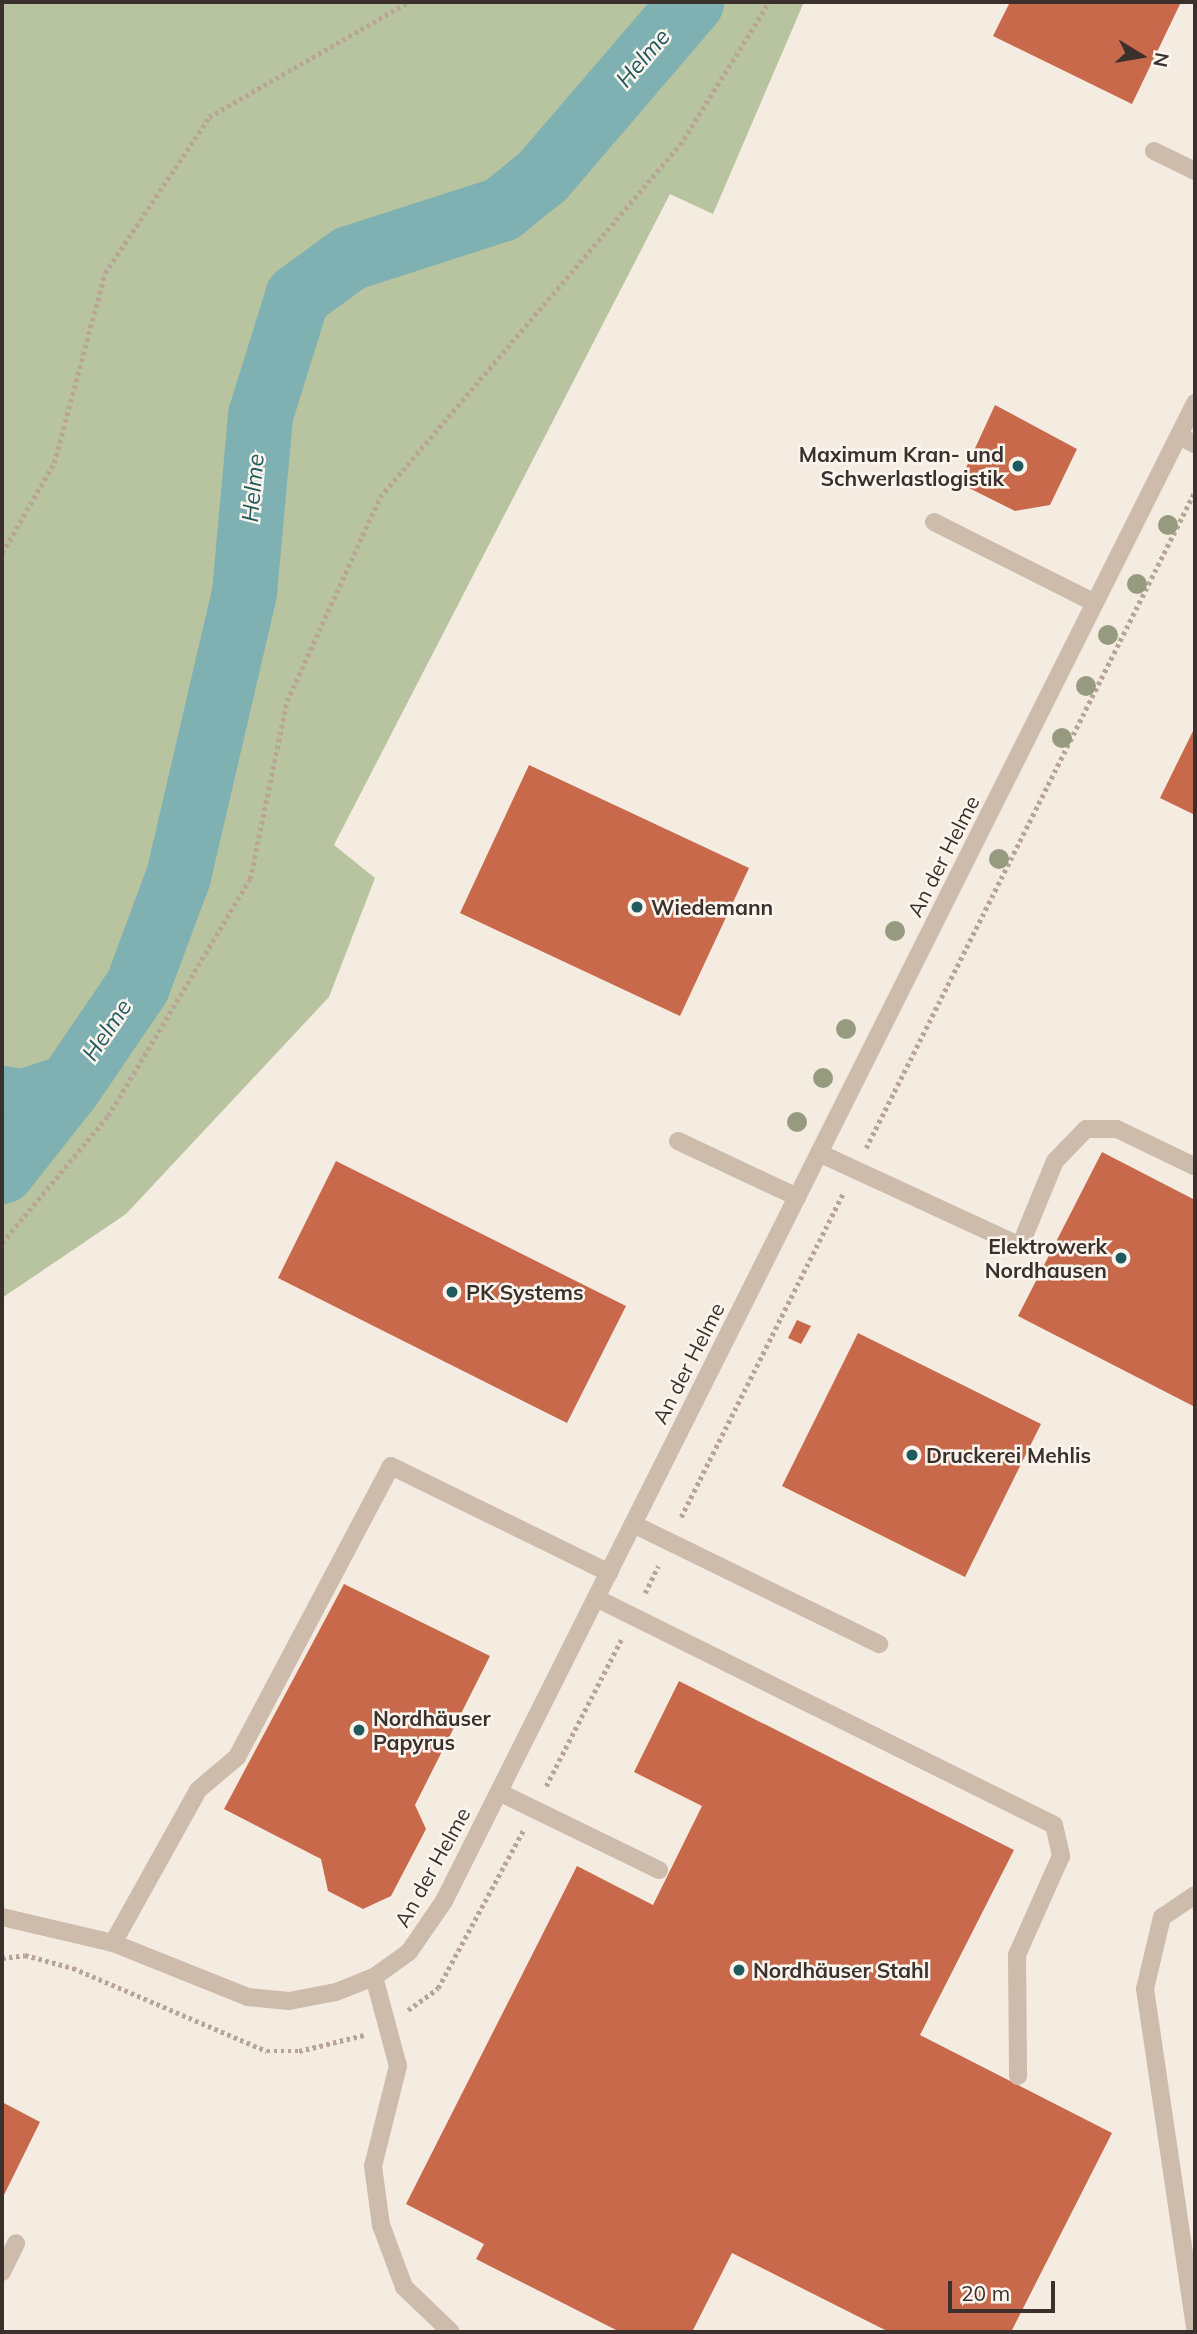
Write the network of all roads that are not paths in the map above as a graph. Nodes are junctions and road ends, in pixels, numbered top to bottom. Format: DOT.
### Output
graph roads {
  1 [pos="1154,151"];
  2 [pos="1195,171"];
  3 [pos="1195,403"];
  4 [pos="1179,436"];
  5 [pos="1195,444"];
  6 [pos="934,522"];
  7 [pos="1095,603"];
  8 [pos="678,1141"];
  9 [pos="819,1153"];
  10 [pos="1194,1166"];
  11 [pos="797,1197"];
  12 [pos="633,1524"];
  13 [pos="609,1573"];
  14 [pos="596,1598"];
  15 [pos="879,1644"];
  16 [pos="499,1792"];
  17 [pos="659,1870"];
  18 [pos="1195,1895"];
  19 [pos="2,1917"];
  20 [pos="113,1943"];
  21 [pos="374,1977"];
  22 [pos="1018,2076"];
  23 [pos="16,2243"];
  24 [pos="2,2272"];
  25 [pos="1195,2329"];
  26 [pos="451,2332"];
  1 -- 2 [label="street"];
  3 -- 4 [label="street, An der Helme"];
  4 -- 5 [label="street"];
  4 -- 7 [label="street, An der Helme"];
  6 -- 7 [label="street"];
  7 -- 9 [label="street, An der Helme"];
  8 -- 11 [label="street"];
  9 -- 10 [label="street"];
  9 -- 11 [label="street, An der Helme"];
  11 -- 12 [label="street, An der Helme"];
  12 -- 13 [label="street, An der Helme"];
  12 -- 15 [label="street"];
  13 -- 14 [label="street, An der Helme"];
  13 -- 20 [label="street"];
  14 -- 16 [label="street, An der Helme"];
  14 -- 22 [label="street"];
  16 -- 17 [label="street"];
  16 -- 21 [label="street, An der Helme"];
  18 -- 25 [label="street"];
  19 -- 20 [label="street, An der Helme"];
  20 -- 21 [label="street, An der Helme"];
  21 -- 26 [label="street"];
  23 -- 24 [label="street"];
}
